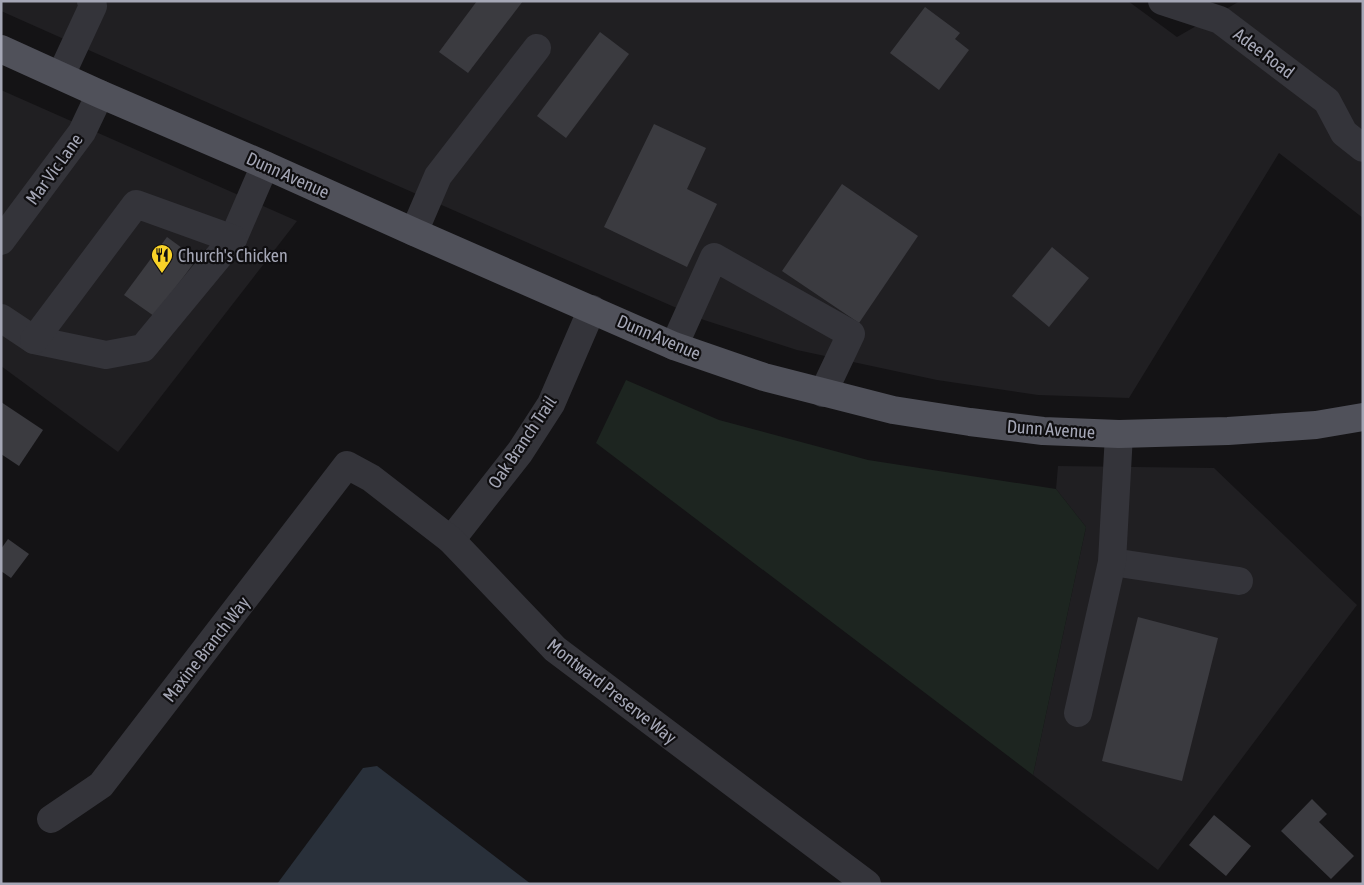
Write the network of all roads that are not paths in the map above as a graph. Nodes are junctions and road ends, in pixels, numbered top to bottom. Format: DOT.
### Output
graph roads {
  1 [pos="91,1"];
  2 [pos="1162,1"];
  3 [pos="537,48"];
  4 [pos="1,49"];
  5 [pos="62,75"];
  6 [pos="100,94"];
  7 [pos="1353,140"];
  8 [pos="265,165"];
  9 [pos="414,232"];
  10 [pos="233,239"];
  11 [pos="1,241"];
  12 [pos="592,309"];
  13 [pos="1,318"];
  14 [pos="34,340"];
  15 [pos="674,346"];
  16 [pos="823,393"];
  17 [pos="1363,417"];
  18 [pos="1119,434"];
  19 [pos="347,465"];
  20 [pos="450,540"];
  21 [pos="1112,562"];
  22 [pos="1239,580"];
  23 [pos="1078,713"];
  24 [pos="51,819"];
  25 [pos="867,884"];
  1 -- 5 [label="street"];
  2 -- 7 [label="street, Adee Road"];
  3 -- 9 [label="street"];
  4 -- 5 [label="main road, Dunn Avenue"];
  5 -- 6 [label="main road, Dunn Avenue"];
  6 -- 8 [label="main road, Dunn Avenue"];
  6 -- 11 [label="street, Mar Vic Lane"];
  8 -- 9 [label="main road, Dunn Avenue"];
  8 -- 10 [label="street"];
  9 -- 12 [label="main road, Dunn Avenue"];
  10 -- 14 [label="street"];
  10 -- 14 [label="street"];
  12 -- 15 [label="main road, Dunn Avenue"];
  12 -- 20 [label="street, Oak Branch Trail"];
  13 -- 14 [label="street"];
  15 -- 16 [label="main road, Dunn Avenue"];
  15 -- 16 [label="street"];
  16 -- 18 [label="main road, Dunn Avenue"];
  17 -- 18 [label="main road, Dunn Avenue"];
  18 -- 21 [label="street"];
  19 -- 20 [label="street, Montward Preserve Way"];
  19 -- 24 [label="street, Maxine Branch Way"];
  20 -- 25 [label="street, Montward Preserve Way"];
  21 -- 22 [label="street"];
  21 -- 23 [label="street"];
}
